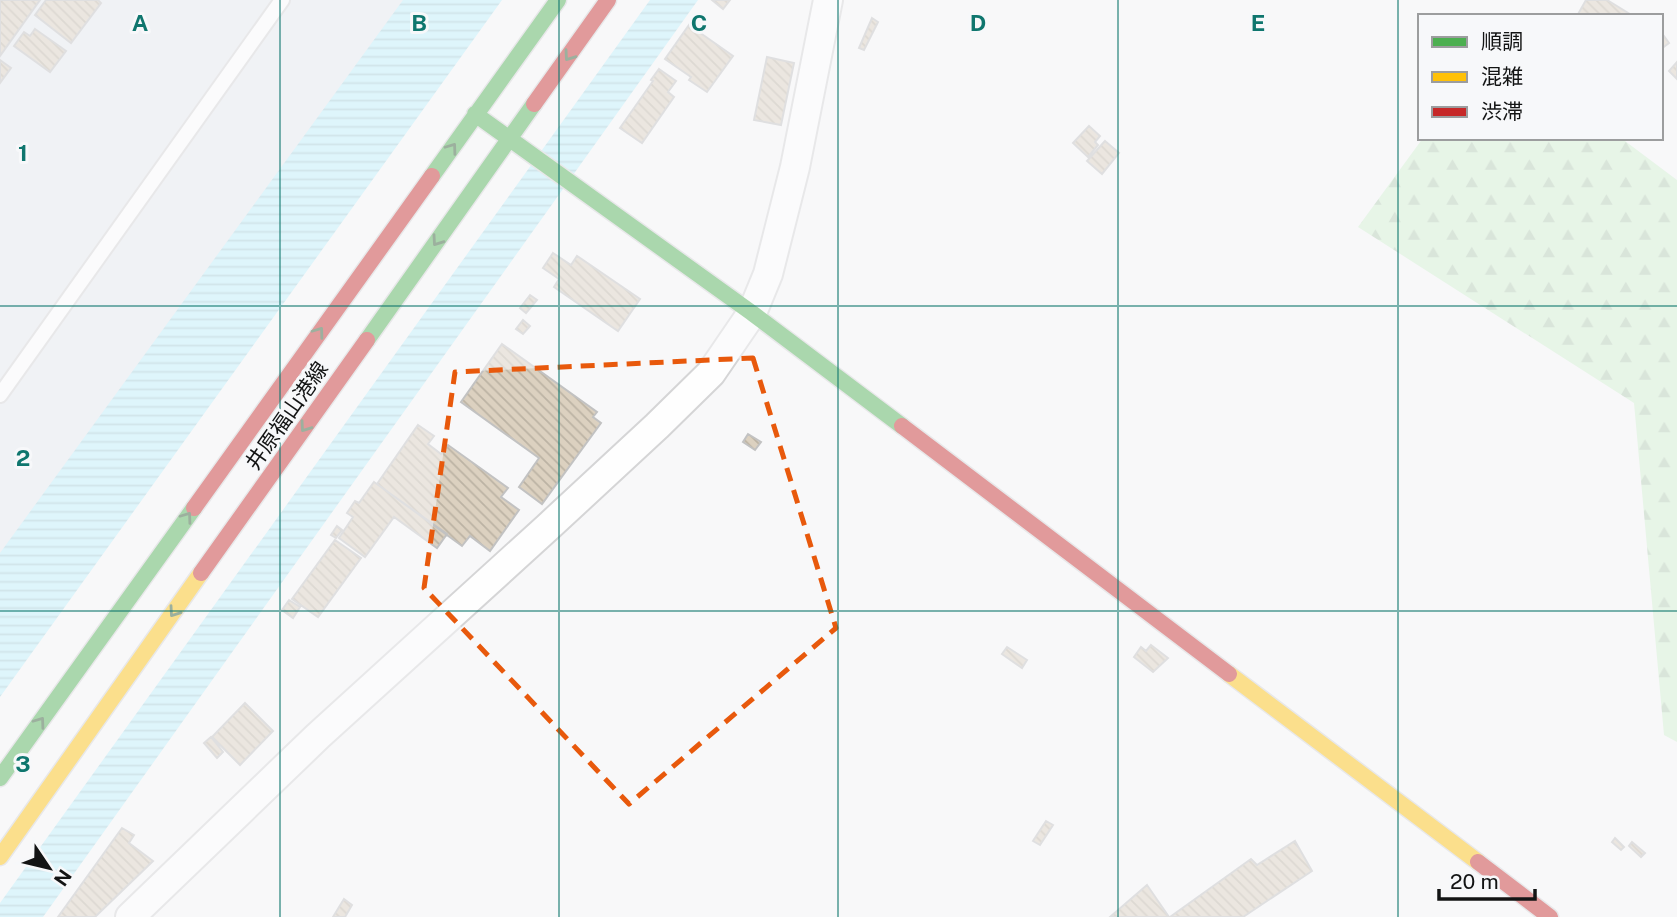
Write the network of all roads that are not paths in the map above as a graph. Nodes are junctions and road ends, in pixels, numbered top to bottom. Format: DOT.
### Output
graph roads {
  1 [pos="282,0"];
  2 [pos="558,0"];
  3 [pos="608,0"];
  4 [pos="828,0"];
  5 [pos="475,114"];
  6 [pos="510,138"];
  7 [pos="752,313"];
  8 [pos="0,395"];
  9 [pos="0,778"];
  10 [pos="0,857"];
  11 [pos="130,917"];
  12 [pos="1550,917"];
  1 -- 8 [label="lane"];
  2 -- 5 [label="main road, 井原福山港線"];
  3 -- 6 [label="main road, 井原福山港線, one-way"];
  4 -- 7 [label="street"];
  5 -- 6 [label="main road"];
  9 -- 5 [label="main road, 井原福山港線, one-way"];
  6 -- 7 [label="main road"];
  6 -- 10 [label="main road, 井原福山港線, one-way"];
  7 -- 11 [label="street"];
  7 -- 12 [label="main road"];
}
